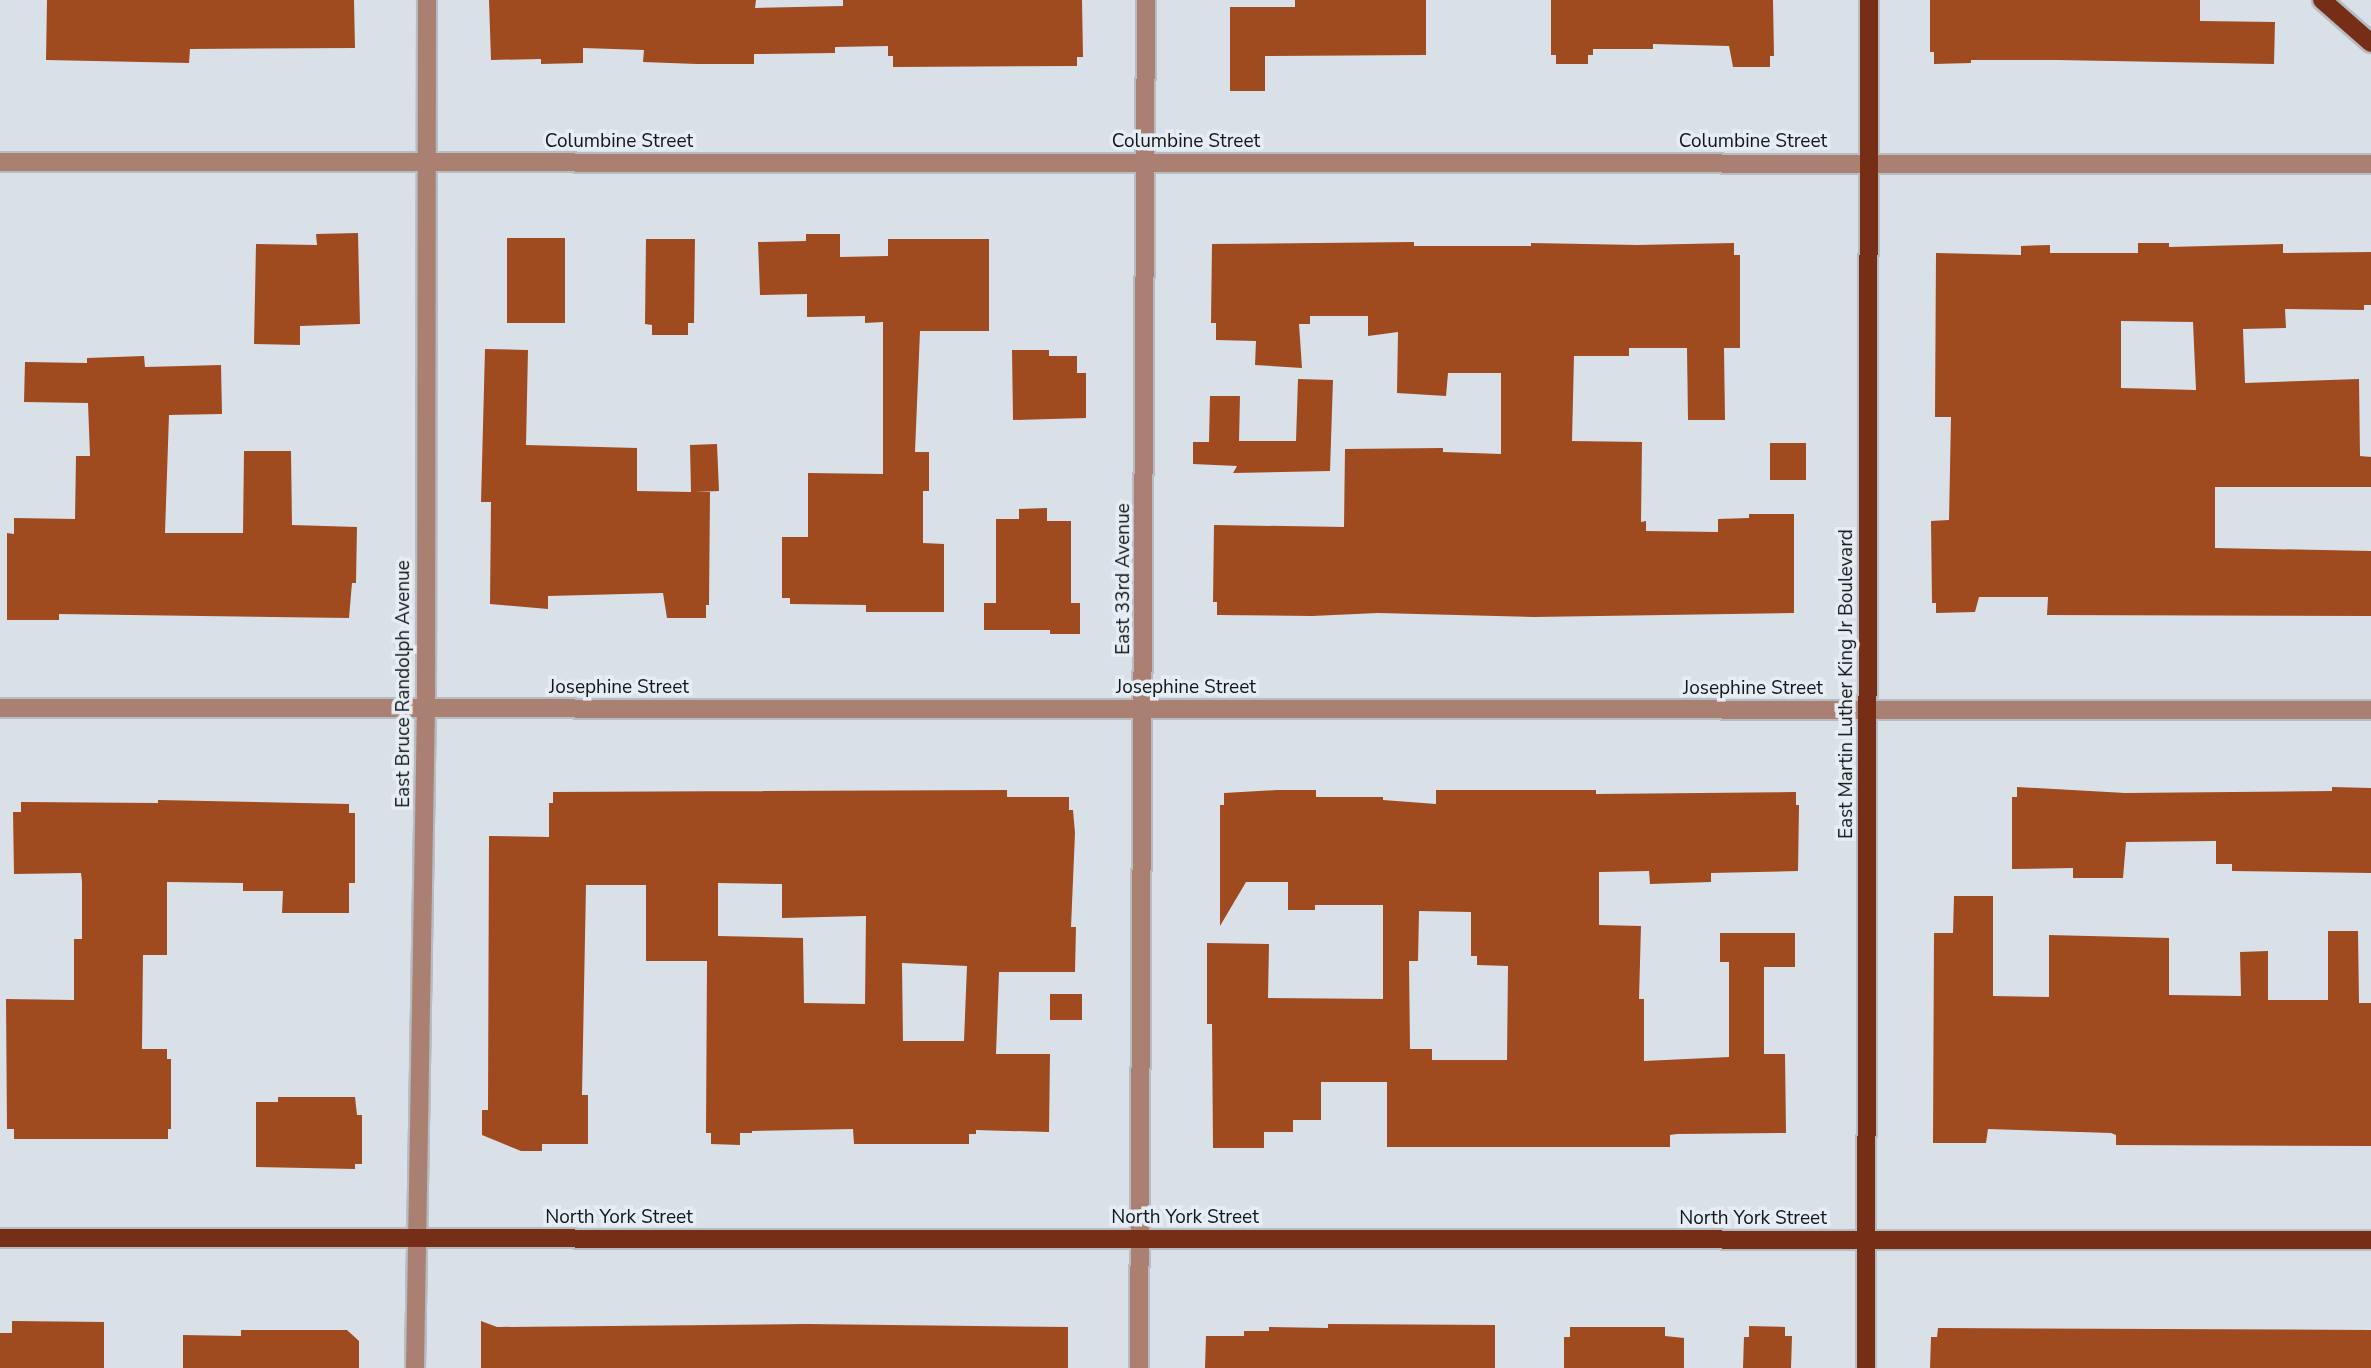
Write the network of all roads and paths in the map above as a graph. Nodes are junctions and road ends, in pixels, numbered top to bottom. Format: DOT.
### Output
graph roads {
  1 [pos="427,0"];
  2 [pos="1146,0"];
  3 [pos="1869,0"];
  4 [pos="2322,0"];
  5 [pos="2371,43"];
  6 [pos="0,163"];
  7 [pos="426,163"];
  8 [pos="1146,163"];
  9 [pos="1869,164"];
  10 [pos="2371,164"];
  11 [pos="0,708"];
  12 [pos="426,708"];
  13 [pos="1144,709"];
  14 [pos="1868,710"];
  15 [pos="2371,710"];
  16 [pos="0,1238"];
  17 [pos="415,1238"];
  18 [pos="1140,1239"];
  19 [pos="1867,1240"];
  20 [pos="2371,1240"];
  21 [pos="415,1368"];
  22 [pos="1139,1368"];
  23 [pos="1866,1368"];
  1 -- 7 [label="street, East Bruce Randolph Avenue"];
  2 -- 8 [label="street, East 33rd Avenue"];
  3 -- 9 [label="main road, East Martin Luther King Jr Boulevard"];
  4 -- 5 [label="main road"];
  6 -- 7 [label="street, Columbine Street"];
  7 -- 8 [label="street, Columbine Street"];
  7 -- 12 [label="street, East Bruce Randolph Avenue"];
  8 -- 9 [label="street, Columbine Street"];
  8 -- 13 [label="street, East 33rd Avenue"];
  9 -- 10 [label="street, Columbine Street"];
  9 -- 14 [label="main road, East Martin Luther King Jr Boulevard"];
  11 -- 12 [label="street, Josephine Street"];
  12 -- 13 [label="street, Josephine Street"];
  12 -- 17 [label="street, East Bruce Randolph Avenue"];
  13 -- 14 [label="street, Josephine Street"];
  13 -- 18 [label="street, East 33rd Avenue"];
  14 -- 15 [label="street, Josephine Street"];
  14 -- 19 [label="main road, East Martin Luther King Jr Boulevard"];
  16 -- 17 [label="main road, North York Street"];
  17 -- 18 [label="main road, North York Street"];
  17 -- 21 [label="street, East Bruce Randolph Avenue"];
  18 -- 19 [label="main road, North York Street"];
  18 -- 22 [label="street, East 33rd Avenue"];
  19 -- 20 [label="main road, North York Street"];
  19 -- 23 [label="main road, East Martin Luther King Jr Boulevard"];
}
